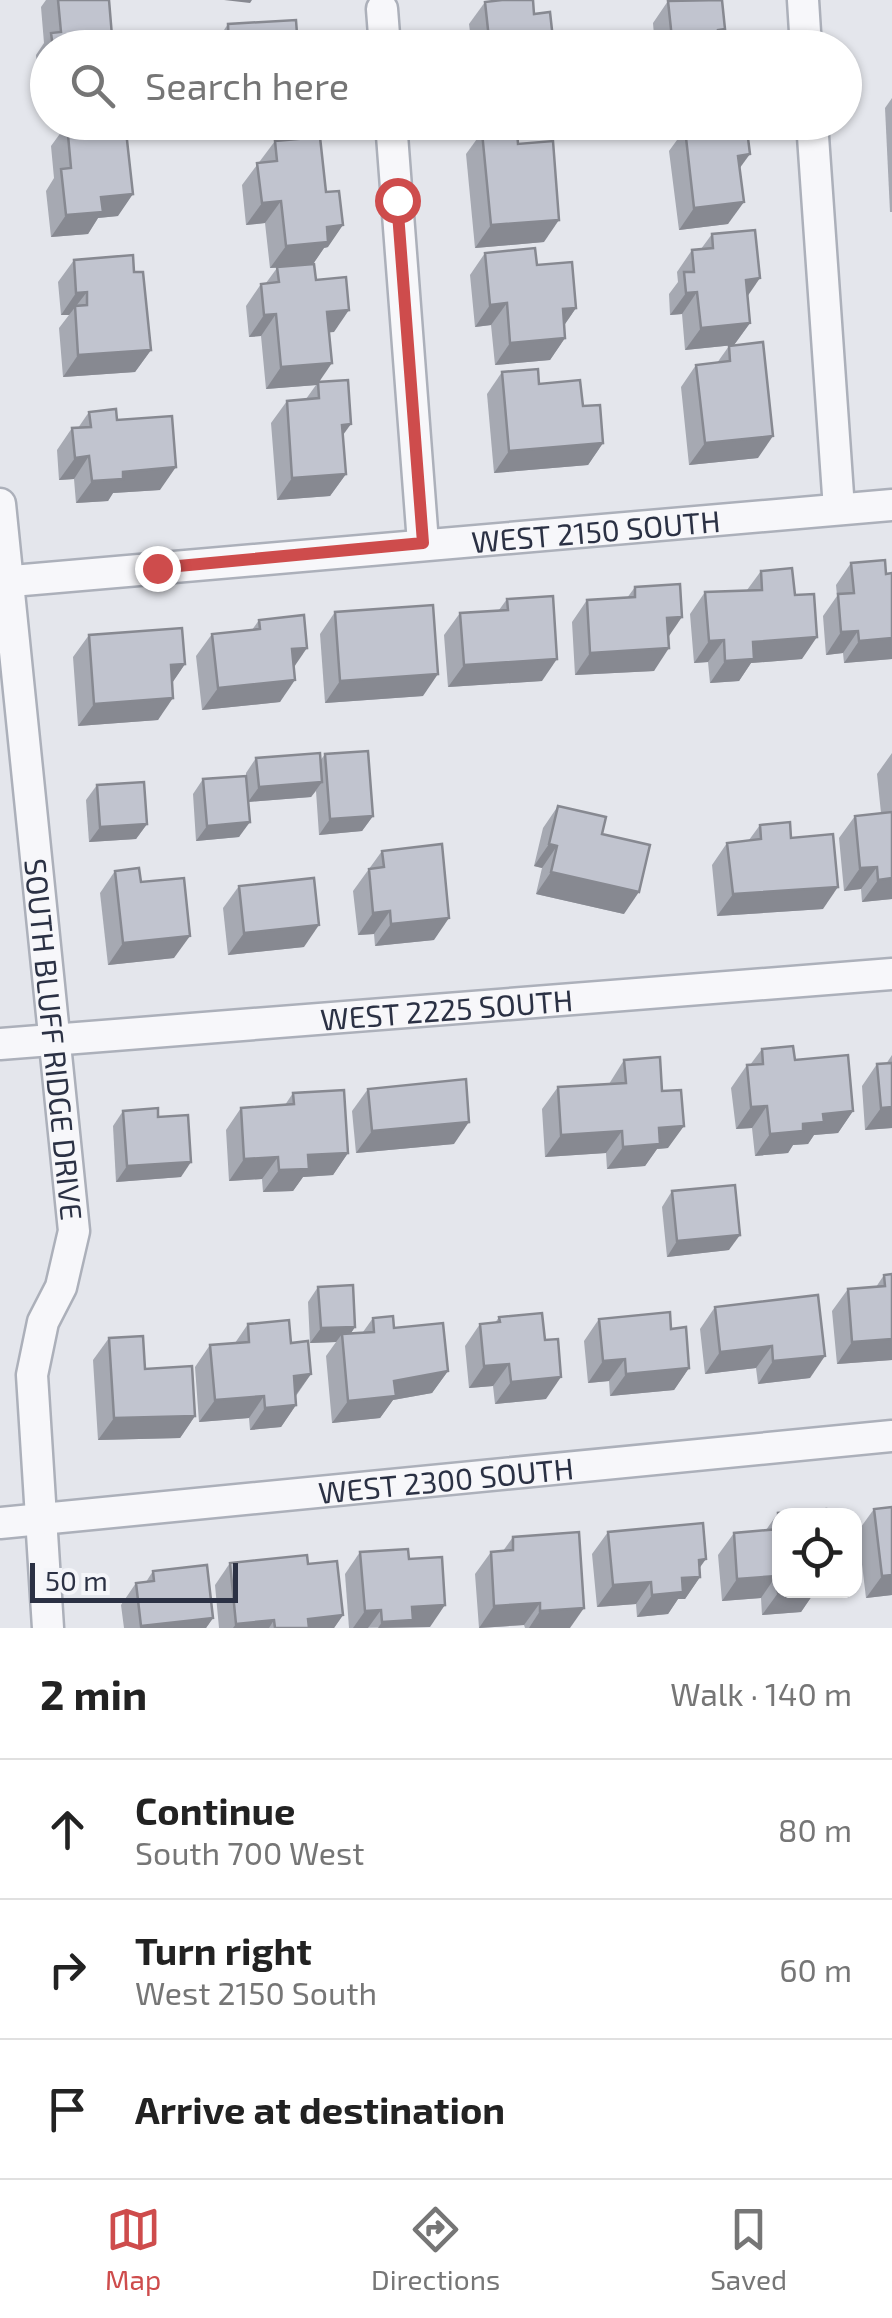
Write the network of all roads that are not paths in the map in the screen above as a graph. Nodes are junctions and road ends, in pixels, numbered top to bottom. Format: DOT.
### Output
graph roads {
  1 [pos="803,0"];
  2 [pos="382,9"];
  3 [pos="384,30"];
  4 [pos="805,30"];
  5 [pos="392,140"];
  6 [pos="813,140"];
  7 [pos="0,504"];
  8 [pos="892,505"];
  9 [pos="839,509"];
  10 [pos="423,543"];
  11 [pos="3,582"];
  12 [pos="892,974"];
  13 [pos="53,1039"];
  14 [pos="0,1044"];
  15 [pos="892,1436"];
  16 [pos="39,1520"];
  17 [pos="0,1523"];
  18 [pos="48,1628"];
  1 -- 4 [label="street"];
  2 -- 3 [label="street"];
  5 -- 10 [label="street"];
  6 -- 9 [label="street"];
  7 -- 11 [label="street, SOUTH BLUFF RIDGE DRIVE"];
  8 -- 9 [label="street, WEST 2150 SOUTH"];
  9 -- 10 [label="street, WEST 2150 SOUTH"];
  10 -- 11 [label="street, WEST 2150 SOUTH"];
  11 -- 13 [label="street, SOUTH BLUFF RIDGE DRIVE"];
  12 -- 13 [label="street, WEST 2225 SOUTH"];
  13 -- 14 [label="street, WEST 2225 SOUTH"];
  13 -- 16 [label="street, SOUTH BLUFF RIDGE DRIVE"];
  15 -- 16 [label="street, WEST 2300 SOUTH"];
  16 -- 17 [label="street, WEST 2300 SOUTH"];
  16 -- 18 [label="street, SOUTH BLUFF RIDGE DRIVE"];
}
